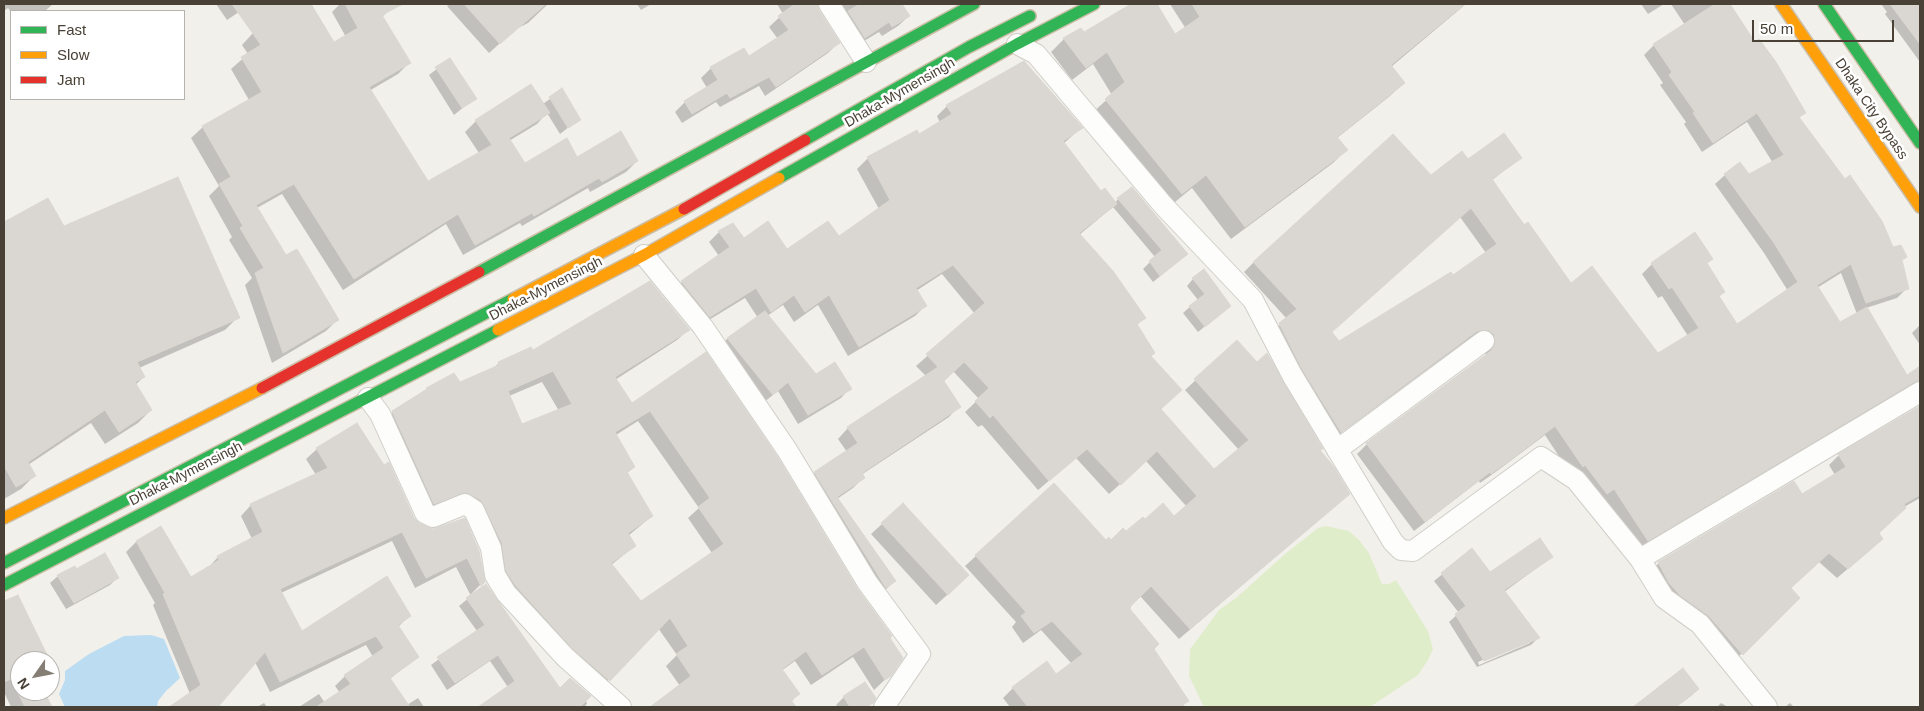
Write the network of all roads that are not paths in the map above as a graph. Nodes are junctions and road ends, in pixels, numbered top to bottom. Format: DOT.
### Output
graph roads {
  1 [pos="829,4"];
  2 [pos="974,4"];
  3 [pos="1094,4"];
  4 [pos="1781,4"];
  5 [pos="1824,4"];
  6 [pos="1036,12"];
  7 [pos="1017,44"];
  8 [pos="866,62"];
  9 [pos="1915,122"];
  10 [pos="1920,143"];
  11 [pos="1920,207"];
  12 [pos="644,255"];
  13 [pos="1484,341"];
  14 [pos="1920,392"];
  15 [pos="368,398"];
  16 [pos="1337,450"];
  17 [pos="4,518"];
  18 [pos="1640,559"];
  19 [pos="4,563"];
  20 [pos="4,585"];
  21 [pos="621,707"];
  22 [pos="884,707"];
  23 [pos="1767,707"];
  1 -- 8 [label="street"];
  2 -- 8 [label="highway"];
  3 -- 7 [label="highway, Dhaka-Mymensingh"];
  4 -- 11 [label="highway, Dhaka City Bypass"];
  5 -- 9 [label="highway"];
  6 -- 19 [label="highway"];
  7 -- 12 [label="highway, Dhaka-Mymensingh"];
  7 -- 16 [label="street"];
  8 -- 17 [label="highway"];
  9 -- 10 [label="highway"];
  12 -- 15 [label="highway, Dhaka-Mymensingh"];
  12 -- 22 [label="street"];
  13 -- 16 [label="street"];
  14 -- 18 [label="street"];
  15 -- 20 [label="highway, Dhaka-Mymensingh"];
  15 -- 21 [label="street"];
  16 -- 18 [label="street"];
  18 -- 23 [label="street"];
}
